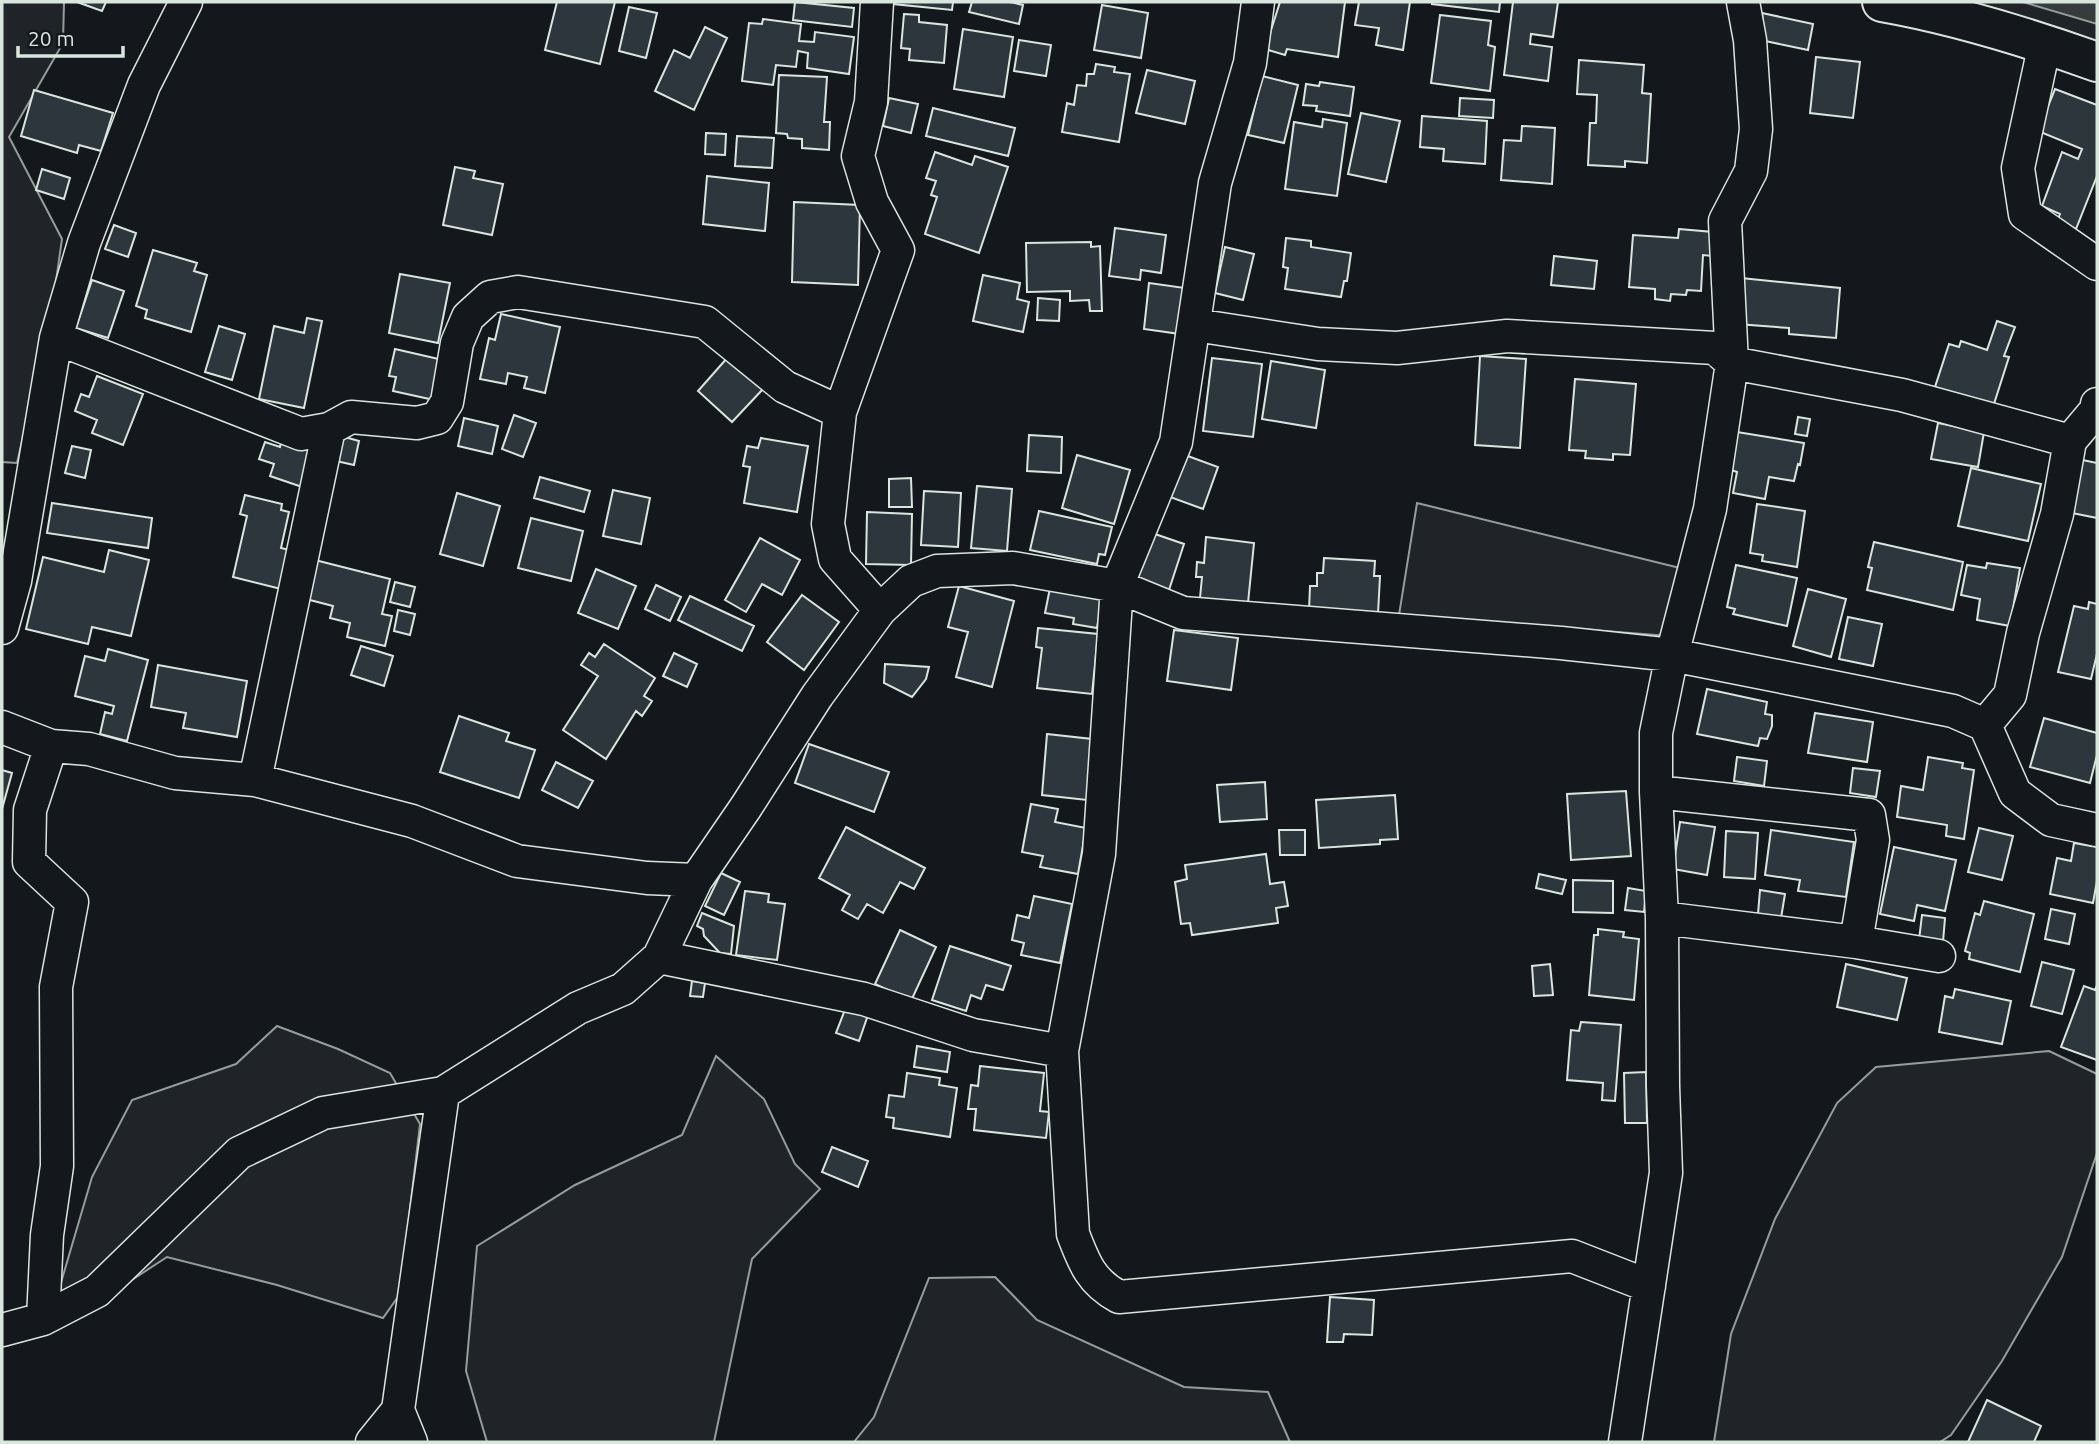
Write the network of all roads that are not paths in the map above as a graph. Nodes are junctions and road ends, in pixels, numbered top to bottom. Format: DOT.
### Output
graph roads {
  1 [pos="186,2"];
  2 [pos="877,2"];
  3 [pos="1258,2"];
  4 [pos="1743,2"];
  5 [pos="1882,2"];
  6 [pos="2045,43"];
  7 [pos="2097,62"];
  8 [pos="2097,264"];
  9 [pos="1195,325"];
  10 [pos="56,338"];
  11 [pos="1732,363"];
  12 [pos="2097,404"];
  13 [pos="840,412"];
  14 [pos="328,429"];
  15 [pos="2070,441"];
  16 [pos="1117,586"];
  17 [pos="880,610"];
  18 [pos="2,628"];
  19 [pos="1672,655"];
  20 [pos="1985,725"];
  21 [pos="2,727"];
  22 [pos="51,746"];
  23 [pos="255,780"];
  24 [pos="1656,792"];
  25 [pos="2097,830"];
  26 [pos="696,880"];
  27 [pos="1662,918"];
  28 [pos="1856,942"];
  29 [pos="1939,956"];
  30 [pos="659,957"];
  31 [pos="1062,1051"];
  32 [pos="443,1093"];
  33 [pos="1649,1286"];
  34 [pos="43,1319"];
  35 [pos="2,1330"];
  36 [pos="398,1410"];
  37 [pos="372,1442"];
  38 [pos="411,1442"];
  39 [pos="1625,1442"];
  1 -- 10 [label="street"];
  2 -- 13 [label="street"];
  3 -- 9 [label="street"];
  4 -- 11 [label="street"];
  5 -- 6 [label="main road"];
  6 -- 7 [label="main road"];
  6 -- 8 [label="street"];
  9 -- 11 [label="street"];
  9 -- 16 [label="street"];
  10 -- 14 [label="street"];
  10 -- 18 [label="street"];
  11 -- 15 [label="street"];
  11 -- 19 [label="street"];
  12 -- 15 [label="street"];
  13 -- 14 [label="street"];
  13 -- 17 [label="street"];
  14 -- 23 [label="street"];
  15 -- 20 [label="street"];
  16 -- 17 [label="street"];
  16 -- 19 [label="street"];
  16 -- 31 [label="street"];
  17 -- 26 [label="street"];
  19 -- 20 [label="street"];
  19 -- 24 [label="street"];
  20 -- 25 [label="street"];
  21 -- 22 [label="street"];
  22 -- 23 [label="street"];
  22 -- 34 [label="street"];
  23 -- 26 [label="street"];
  24 -- 27 [label="street"];
  24 -- 28 [label="street"];
  26 -- 30 [label="street"];
  27 -- 28 [label="street"];
  27 -- 33 [label="street"];
  28 -- 29 [label="street"];
  30 -- 31 [label="street"];
  30 -- 32 [label="street"];
  31 -- 33 [label="street"];
  32 -- 34 [label="street"];
  32 -- 36 [label="street"];
  33 -- 39 [label="street"];
  34 -- 35 [label="street"];
  36 -- 37 [label="street"];
  36 -- 38 [label="street"];
}
